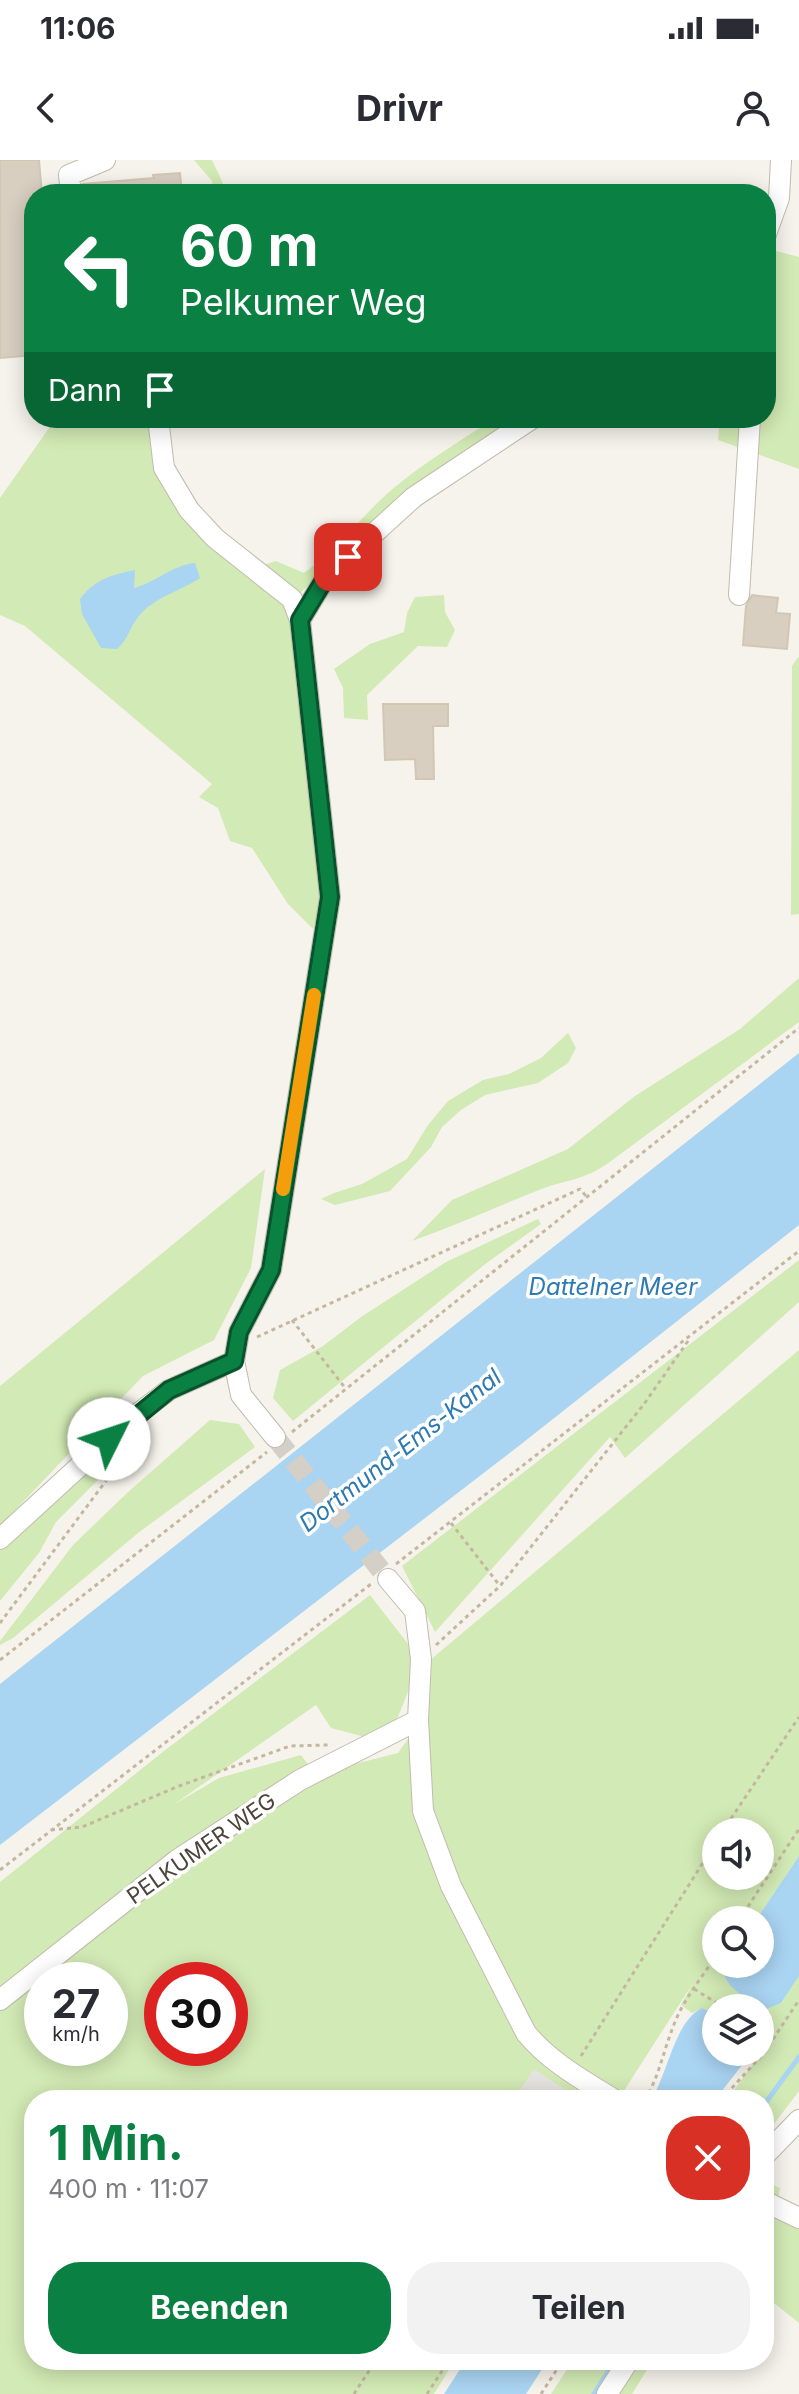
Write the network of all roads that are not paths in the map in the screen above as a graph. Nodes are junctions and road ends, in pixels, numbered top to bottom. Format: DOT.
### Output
graph roads {
  1 [pos="105,160"];
  2 [pos="781,160"];
  3 [pos="70,184"];
  4 [pos="776,206"];
  5 [pos="159,428"];
  6 [pos="518,428"];
  7 [pos="749,428"];
  8 [pos="739,595"];
  9 [pos="300,620"];
  10 [pos="234,1361"];
  11 [pos="279,1440"];
  12 [pos="0,1539"];
  13 [pos="384,1576"];
  14 [pos="418,1720"];
  15 [pos="0,2000"];
  16 [pos="595,2090"];
  17 [pos="799,2120"];
  18 [pos="774,2146"];
  19 [pos="774,2206"];
  20 [pos="799,2218"];
  21 [pos="623,2370"];
  22 [pos="607,2394"];
  1 -- 3 [label="street"];
  2 -- 4 [label="street"];
  5 -- 9 [label="street"];
  6 -- 9 [label="street"];
  7 -- 8 [label="street"];
  9 -- 10 [label="street"];
  10 -- 11 [label="street"];
  10 -- 12 [label="street"];
  13 -- 14 [label="street"];
  14 -- 15 [label="street, PELKUMER WEG"];
  14 -- 16 [label="street"];
  17 -- 18 [label="street"];
  19 -- 20 [label="street"];
  21 -- 22 [label="street"];
}
